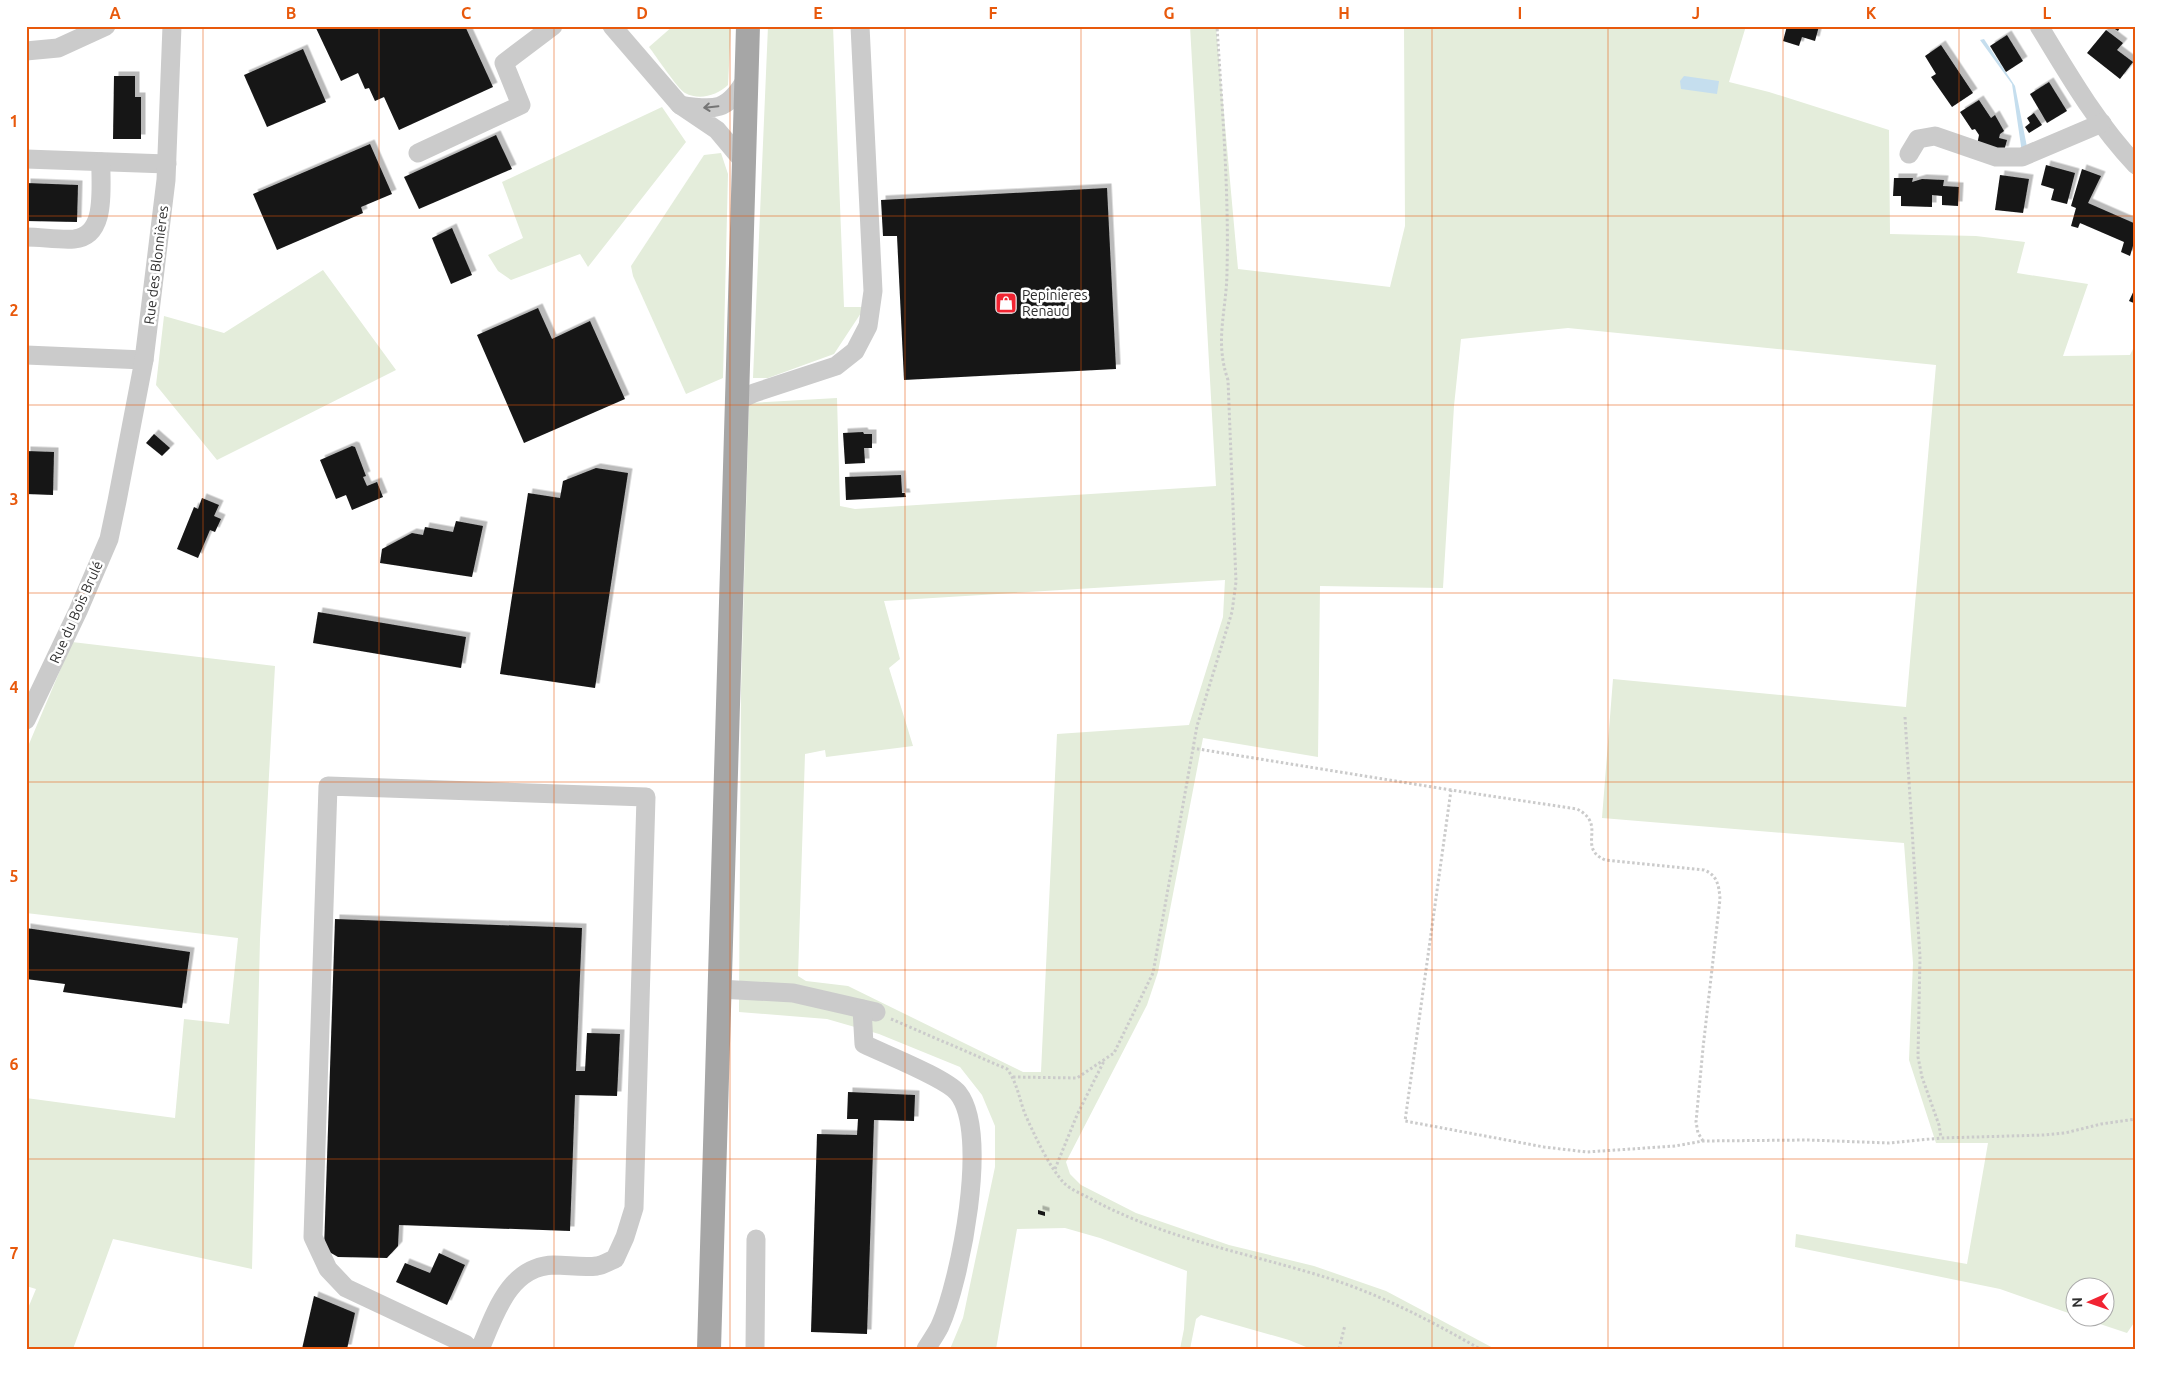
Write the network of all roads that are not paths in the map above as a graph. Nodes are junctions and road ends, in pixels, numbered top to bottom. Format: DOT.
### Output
graph roads {
  1 [pos="106,26"];
  2 [pos="172,26"];
  3 [pos="553,26"];
  4 [pos="612,26"];
  5 [pos="748,26"];
  6 [pos="860,26"];
  7 [pos="2039,26"];
  8 [pos="26,51"];
  9 [pos="746,79"];
  10 [pos="680,105"];
  11 [pos="2102,123"];
  12 [pos="418,153"];
  13 [pos="1909,154"];
  14 [pos="26,159"];
  15 [pos="2134,159"];
  16 [pos="743,161"];
  17 [pos="101,162"];
  18 [pos="166,164"];
  19 [pos="26,236"];
  20 [pos="26,355"];
  21 [pos="144,360"];
  22 [pos="737,401"];
  23 [pos="117,501"];
  24 [pos="26,720"];
  25 [pos="719,989"];
  26 [pos="756,1239"];
  27 [pos="470,1349"];
  28 [pos="480,1349"];
  29 [pos="709,1349"];
  30 [pos="755,1349"];
  31 [pos="926,1349"];
  1 -- 8 [label="street"];
  2 -- 18 [label="street, Rue des Blonnières"];
  3 -- 12 [label="street"];
  4 -- 10 [label="street"];
  5 -- 9 [label="main road"];
  6 -- 22 [label="street"];
  7 -- 11 [label="street"];
  9 -- 10 [label="street, one-way"];
  9 -- 16 [label="main road"];
  10 -- 16 [label="street"];
  11 -- 13 [label="street"];
  11 -- 15 [label="street"];
  14 -- 17 [label="street"];
  16 -- 22 [label="main road"];
  17 -- 18 [label="street"];
  17 -- 19 [label="street"];
  18 -- 21 [label="street, Rue des Blonnières"];
  20 -- 21 [label="street"];
  21 -- 23 [label="street, Rue des Blonnières"];
  22 -- 25 [label="main road"];
  23 -- 24 [label="street, Rue du Bois Brulé"];
  25 -- 29 [label="main road"];
  25 -- 31 [label="street"];
  26 -- 30 [label="street"];
  27 -- 28 [label="street"];
}
